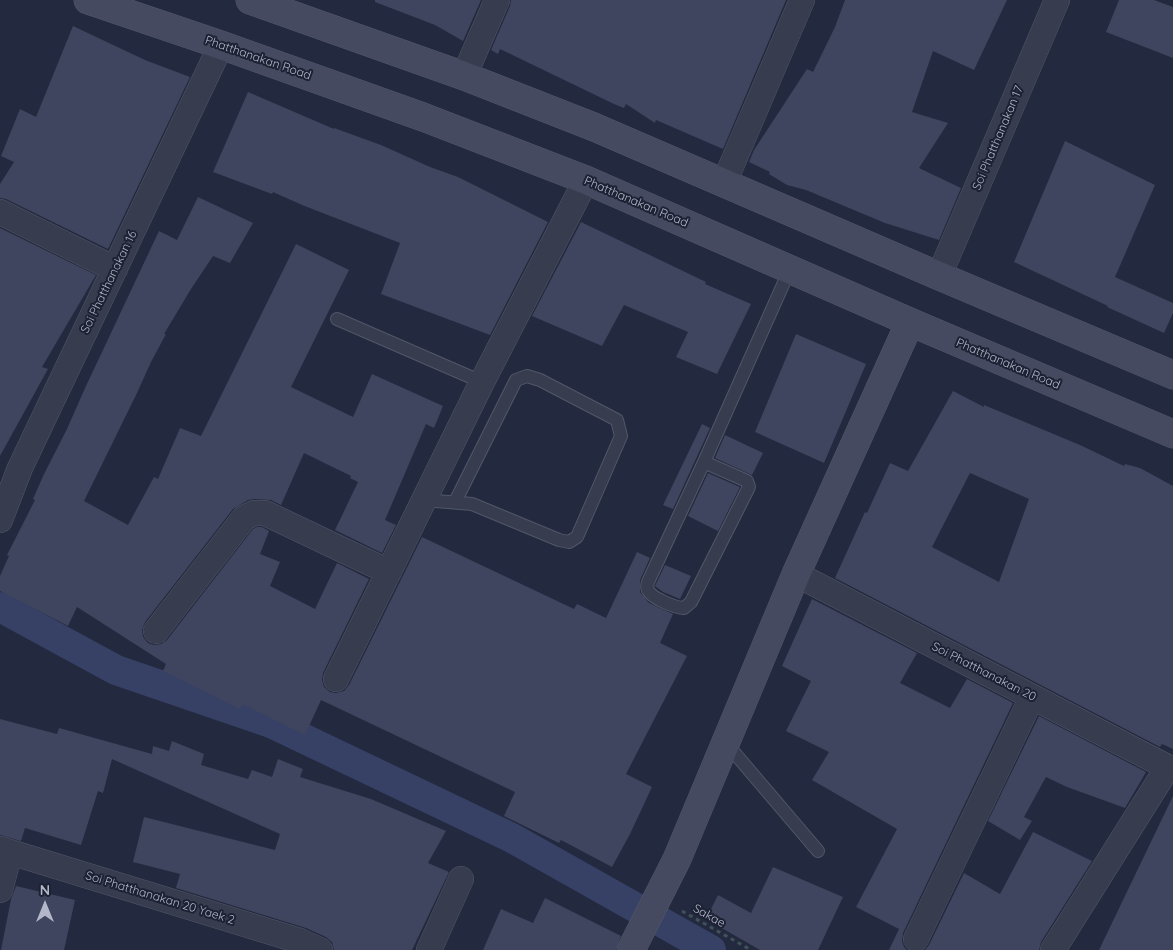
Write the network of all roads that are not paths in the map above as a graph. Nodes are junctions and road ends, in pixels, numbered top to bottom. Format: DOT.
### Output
graph roads {
  1 [pos="88,0"];
  2 [pos="250,0"];
  3 [pos="497,0"];
  4 [pos="802,0"];
  5 [pos="1057,0"];
  6 [pos="221,45"];
  7 [pos="464,76"];
  8 [pos="586,180"];
  9 [pos="724,182"];
  10 [pos="0,212"];
  11 [pos="115,269"];
  12 [pos="790,269"];
  13 [pos="939,276"];
  14 [pos="337,319"];
  15 [pos="910,322"];
  16 [pos="1173,375"];
  17 [pos="482,382"];
  18 [pos="1173,434"];
  19 [pos="704,462"];
  20 [pos="10,463"];
  21 [pos="424,500"];
  22 [pos="455,502"];
  23 [pos="0,520"];
  24 [pos="389,572"];
  25 [pos="796,574"];
  26 [pos="156,631"];
  27 [pos="336,679"];
  28 [pos="1032,697"];
  29 [pos="725,742"];
  30 [pos="1170,769"];
  31 [pos="5,850"];
  32 [pos="818,851"];
  33 [pos="461,879"];
  34 [pos="0,890"];
  35 [pos="916,939"];
  36 [pos="634,945"];
  37 [pos="320,950"];
  38 [pos="428,950"];
  39 [pos="1053,950"];
  1 -- 6 [label="main road, Phatthanakan Road"];
  2 -- 7 [label="main road"];
  3 -- 7 [label="street"];
  4 -- 9 [label="street"];
  5 -- 13 [label="street, Soi Phatthanakan 17"];
  6 -- 8 [label="main road, Phatthanakan Road"];
  6 -- 11 [label="street, Soi Phatthanakan 16"];
  7 -- 9 [label="main road"];
  8 -- 12 [label="main road, Phatthanakan Road"];
  8 -- 17 [label="street"];
  9 -- 13 [label="main road"];
  10 -- 11 [label="street"];
  11 -- 20 [label="street, Soi Phatthanakan 16"];
  12 -- 15 [label="main road, Phatthanakan Road"];
  12 -- 19 [label="lane"];
  13 -- 16 [label="main road"];
  14 -- 17 [label="lane"];
  15 -- 18 [label="main road, Phatthanakan Road"];
  15 -- 25 [label="main road"];
  17 -- 21 [label="street"];
  19 -- 19 [label="lane"];
  20 -- 23 [label="street, Soi Phatthanakan 16"];
  21 -- 22 [label="lane"];
  21 -- 24 [label="street"];
  22 -- 22 [label="lane"];
  24 -- 26 [label="street"];
  24 -- 27 [label="street"];
  25 -- 28 [label="street, Soi Phatthanakan 20"];
  25 -- 29 [label="main road"];
  28 -- 30 [label="street, Soi Phatthanakan 20"];
  28 -- 35 [label="street"];
  29 -- 32 [label="lane"];
  29 -- 36 [label="main road"];
  30 -- 39 [label="street"];
  31 -- 34 [label="street"];
  31 -- 37 [label="street, Soi Phatthanakan 20 Yaek 2"];
  33 -- 38 [label="street"];
}
